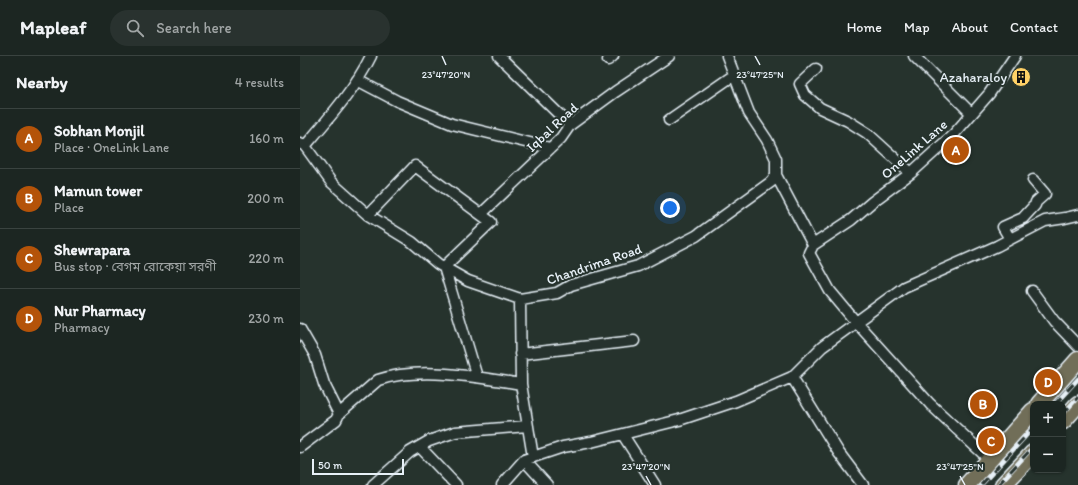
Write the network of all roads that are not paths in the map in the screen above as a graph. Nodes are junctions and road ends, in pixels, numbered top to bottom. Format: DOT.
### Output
graph roads {
  1 [pos="371,56"];
  2 [pos="500,56"];
  3 [pos="669,56"];
  4 [pos="727,56"];
  5 [pos="914,56"];
  6 [pos="1015,56"];
  7 [pos="816,69"];
  8 [pos="734,75"];
  9 [pos="357,80"];
  10 [pos="971,113"];
  11 [pos="669,120"];
  12 [pos="570,125"];
  13 [pos="302,145"];
  14 [pos="550,148"];
  15 [pos="911,173"];
  16 [pos="776,175"];
  17 [pos="1033,180"];
  18 [pos="481,214"];
  19 [pos="368,215"];
  20 [pos="1078,215"];
  21 [pos="1010,239"];
  22 [pos="813,245"];
  23 [pos="444,267"];
  24 [pos="1032,291"];
  25 [pos="520,299"];
  26 [pos="855,321"];
  27 [pos="300,329"];
  28 [pos="634,341"];
  29 [pos="1078,346"];
  30 [pos="520,354"];
  31 [pos="1078,360"];
  32 [pos="477,377"];
  33 [pos="792,377"];
  34 [pos="521,384"];
  35 [pos="1042,401"];
  36 [pos="1078,404"];
  37 [pos="339,414"];
  38 [pos="1030,414"];
  39 [pos="1066,418"];
  40 [pos="528,426"];
  41 [pos="623,435"];
  42 [pos="300,447"];
  43 [pos="420,447"];
  44 [pos="1030,457"];
  45 [pos="528,459"];
  46 [pos="990,460"];
  47 [pos="1009,483"];
  48 [pos="373,485"];
  49 [pos="456,485"];
  50 [pos="502,485"];
  51 [pos="547,485"];
  52 [pos="655,485"];
  53 [pos="863,485"];
  54 [pos="967,485"];
  1 -- 9 [label="street"];
  2 -- 12 [label="street"];
  3 -- 12 [label="street, Iqbal Road"];
  4 -- 8 [label="street"];
  5 -- 10 [label="street"];
  6 -- 10 [label="street, OneLink Lane"];
  7 -- 15 [label="street"];
  8 -- 11 [label="street"];
  8 -- 16 [label="street"];
  9 -- 13 [label="street"];
  9 -- 14 [label="street"];
  10 -- 15 [label="street, OneLink Lane"];
  12 -- 14 [label="street, Iqbal Road"];
  13 -- 19 [label="street, Chandrima Road"];
  14 -- 18 [label="street, Iqbal Road"];
  15 -- 22 [label="street, OneLink Lane"];
  16 -- 22 [label="street"];
  16 -- 25 [label="street, Chandrima Road"];
  17 -- 21 [label="street"];
  18 -- 19 [label="street"];
  18 -- 23 [label="street"];
  19 -- 23 [label="street, Chandrima Road"];
  20 -- 21 [label="street"];
  21 -- 26 [label="street"];
  22 -- 26 [label="street"];
  23 -- 25 [label="street, Chandrima Road"];
  23 -- 32 [label="street"];
  24 -- 29 [label="street"];
  25 -- 30 [label="street"];
  26 -- 33 [label="street"];
  26 -- 46 [label="street"];
  27 -- 37 [label="street"];
  28 -- 30 [label="street"];
  30 -- 34 [label="street"];
  31 -- 35 [label="main road"];
  32 -- 34 [label="street"];
  32 -- 37 [label="street"];
  33 -- 41 [label="street"];
  33 -- 53 [label="street"];
  34 -- 40 [label="street"];
  36 -- 39 [label="main road"];
  37 -- 42 [label="street"];
  38 -- 46 [label="main road"];
  40 -- 43 [label="street"];
  40 -- 45 [label="street"];
  41 -- 45 [label="street"];
  41 -- 52 [label="street"];
  43 -- 48 [label="street"];
  43 -- 49 [label="street"];
  44 -- 47 [label="main road"];
  45 -- 50 [label="street"];
  45 -- 51 [label="street"];
  46 -- 54 [label="main road"];
}
